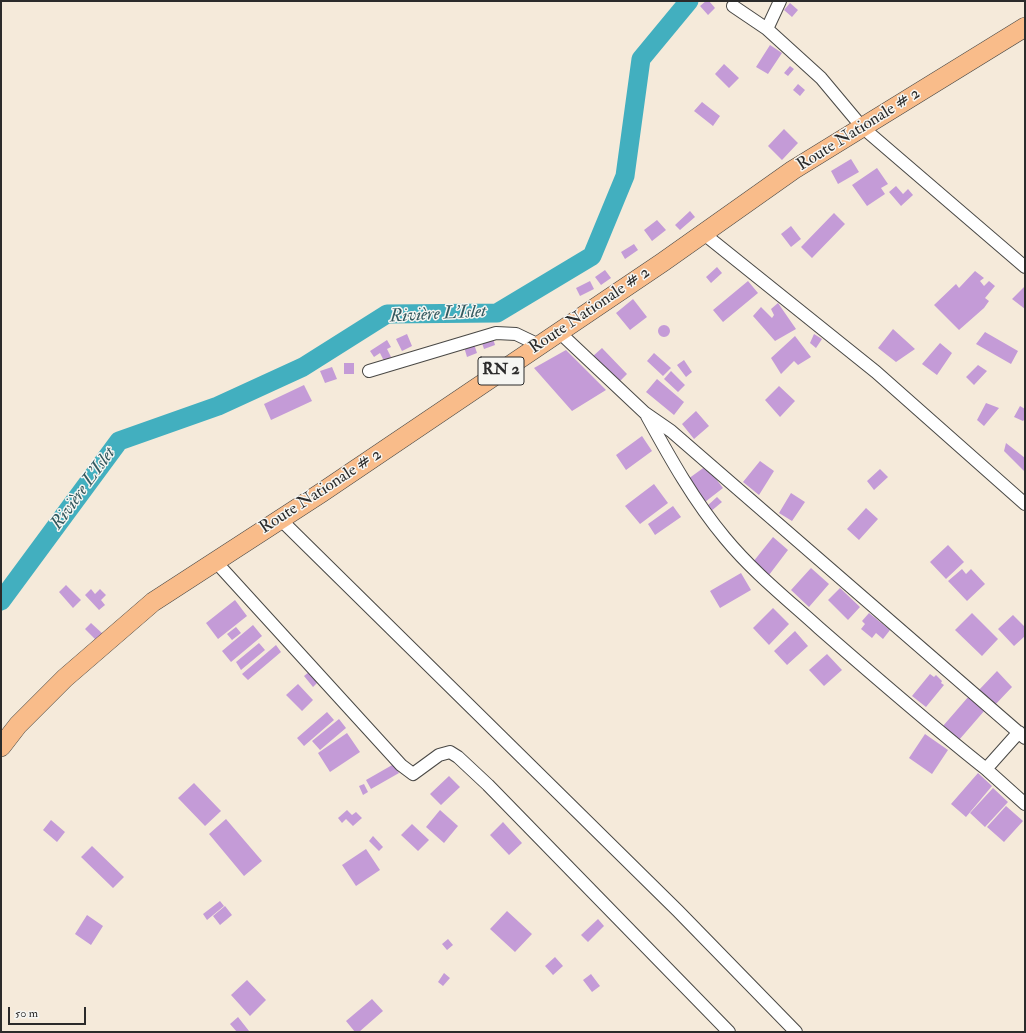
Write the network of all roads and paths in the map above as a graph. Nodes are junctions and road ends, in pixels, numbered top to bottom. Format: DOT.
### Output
graph roads {
  1 [pos="780,1"];
  2 [pos="733,6"];
  3 [pos="1025,27"];
  4 [pos="767,29"];
  5 [pos="862,127"];
  6 [pos="704,234"];
  7 [pos="1025,267"];
  8 [pos="559,332"];
  9 [pos="539,345"];
  10 [pos="369,371"];
  11 [pos="645,413"];
  12 [pos="1025,504"];
  13 [pos="280,519"];
  14 [pos="215,561"];
  15 [pos="1022,735"];
  16 [pos="1,747"];
  17 [pos="986,769"];
  18 [pos="1025,804"];
  19 [pos="729,1032"];
  20 [pos="796,1032"];
  1 -- 4 [label="street"];
  2 -- 4 [label="street"];
  3 -- 5 [label="main road, Route Nationale # 2 / RN 2"];
  4 -- 5 [label="street"];
  5 -- 6 [label="main road, Route Nationale # 2 / RN 2"];
  5 -- 7 [label="street"];
  6 -- 8 [label="main road, Route Nationale # 2 / RN 2"];
  6 -- 12 [label="street"];
  8 -- 9 [label="main road, Route Nationale # 2 / RN 2"];
  8 -- 11 [label="street"];
  9 -- 10 [label="street"];
  9 -- 13 [label="main road, Route Nationale # 2 / RN 2"];
  11 -- 15 [label="street"];
  11 -- 17 [label="street"];
  13 -- 14 [label="main road, Route Nationale # 2 / RN 2"];
  13 -- 20 [label="street"];
  14 -- 16 [label="main road, Route Nationale # 2 / RN 2"];
  14 -- 19 [label="street"];
  15 -- 17 [label="street"];
  17 -- 18 [label="street"];
}
